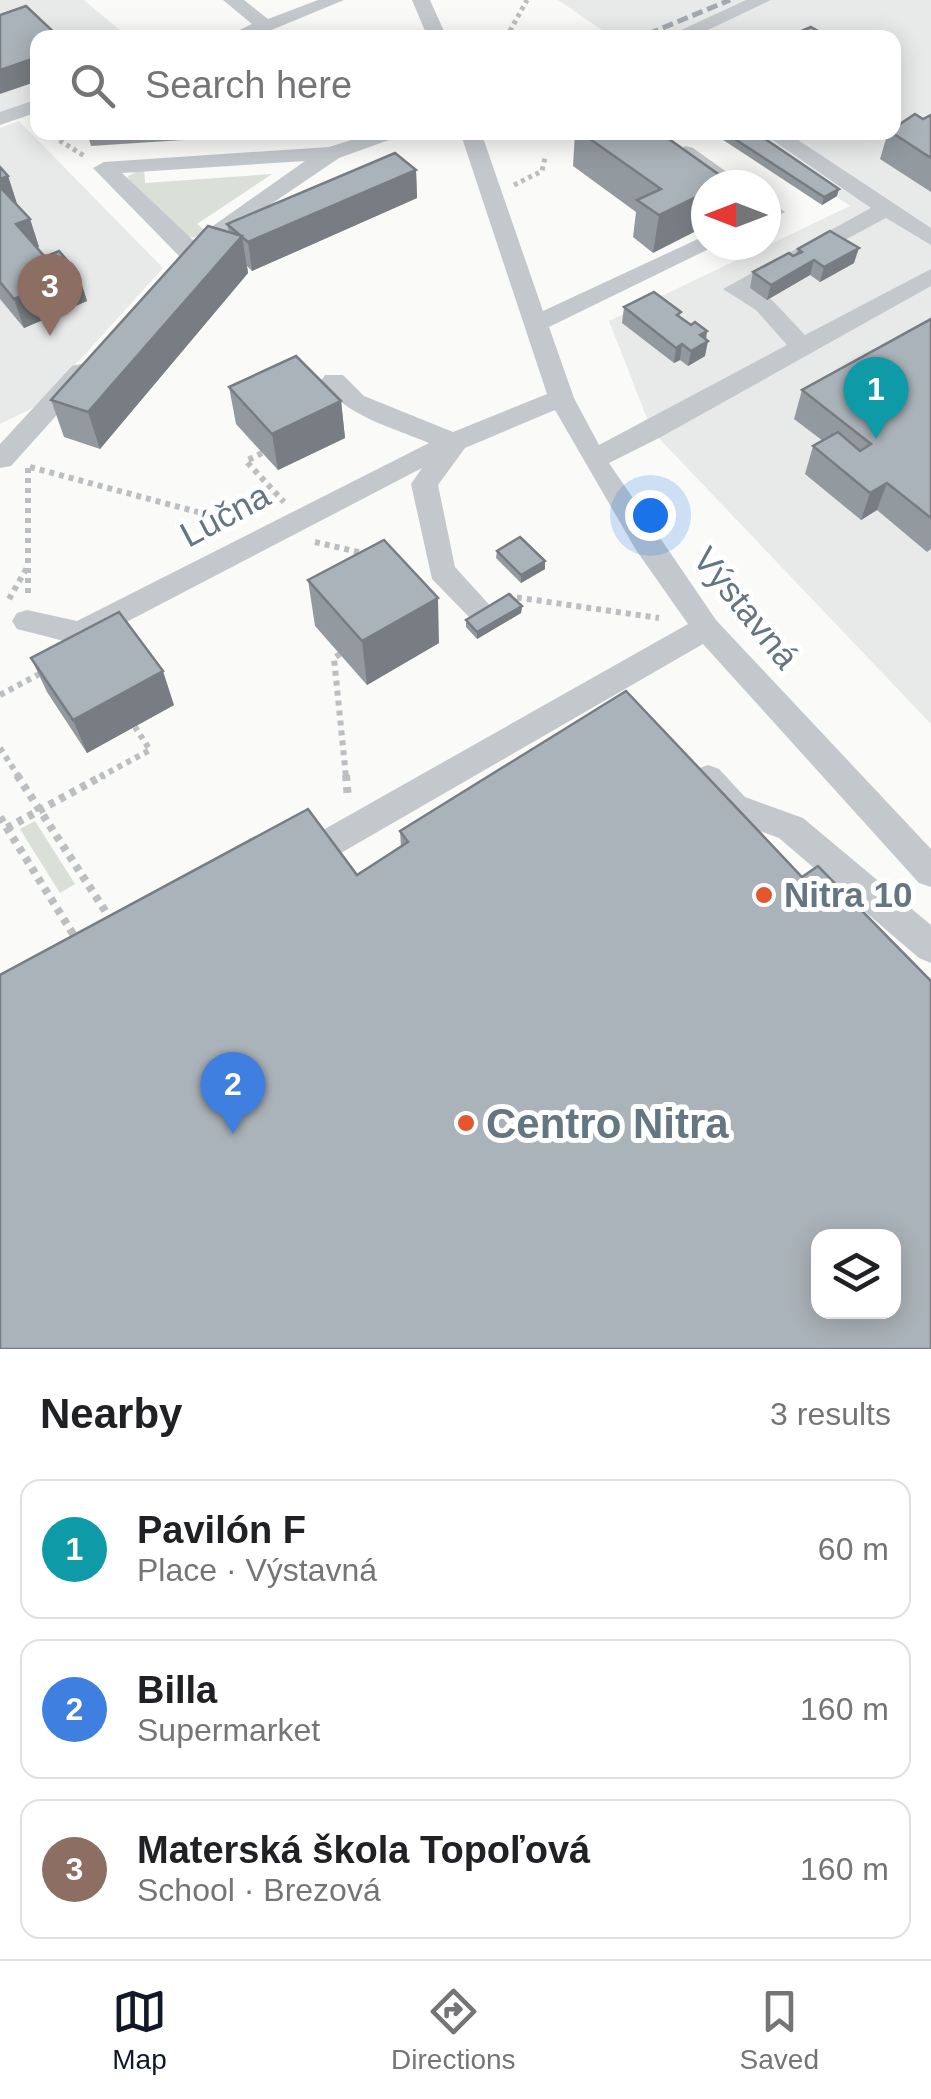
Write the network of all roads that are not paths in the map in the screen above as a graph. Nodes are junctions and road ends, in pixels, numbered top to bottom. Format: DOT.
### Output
graph roads {
  1 [pos="232,0"];
  2 [pos="335,0"];
  3 [pos="421,0"];
  4 [pos="762,0"];
  5 [pos="266,26"];
  6 [pos="255,30"];
  7 [pos="434,30"];
  8 [pos="692,30"];
  9 [pos="30,109"];
  10 [pos="0,118"];
  11 [pos="376,140"];
  12 [pos="473,140"];
  13 [pos="668,140"];
  14 [pos="783,140"];
  15 [pos="331,154"];
  16 [pos="712,170"];
  17 [pos="886,209"];
  18 [pos="931,238"];
  19 [pos="191,251"];
  20 [pos="691,251"];
  21 [pos="168,276"];
  22 [pos="931,276"];
  23 [pos="535,324"];
  24 [pos="802,347"];
  25 [pos="92,359"];
  26 [pos="334,381"];
  27 [pos="562,398"];
  28 [pos="455,442"];
  29 [pos="2,459"];
  30 [pos="594,459"];
  31 [pos="480,610"];
  32 [pos="14,618"];
  33 [pos="706,628"];
  34 [pos="681,751"];
  35 [pos="931,872"];
  36 [pos="274,874"];
  37 [pos="931,947"];
  1 -- 5 [label="street"];
  2 -- 5 [label="street"];
  3 -- 7 [label="street"];
  4 -- 8 [label="street"];
  5 -- 6 [label="street"];
  9 -- 10 [label="street"];
  11 -- 15 [label="street"];
  12 -- 23 [label="street, Výstavná"];
  13 -- 16 [label="street"];
  14 -- 17 [label="street"];
  15 -- 19 [label="street"];
  15 -- 19 [label="street"];
  17 -- 18 [label="street"];
  17 -- 24 [label="street"];
  19 -- 21 [label="street"];
  20 -- 23 [label="street"];
  22 -- 24 [label="street"];
  23 -- 27 [label="street, Výstavná"];
  24 -- 30 [label="street"];
  25 -- 29 [label="street"];
  26 -- 28 [label="street"];
  27 -- 28 [label="street, Lúčna"];
  27 -- 30 [label="street, Výstavná"];
  28 -- 31 [label="street"];
  28 -- 32 [label="street, Lúčna"];
  30 -- 33 [label="street, Výstavná"];
  33 -- 35 [label="street, Výstavná"];
  33 -- 36 [label="street"];
  34 -- 37 [label="street"];
}
